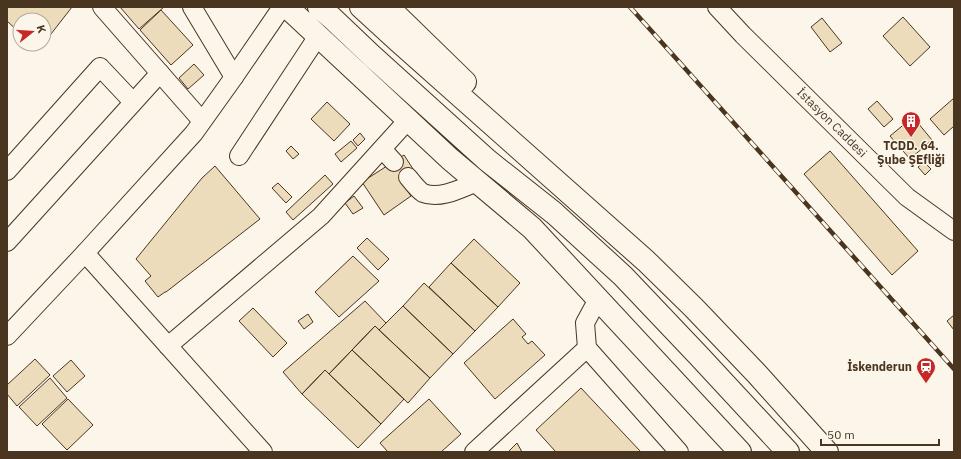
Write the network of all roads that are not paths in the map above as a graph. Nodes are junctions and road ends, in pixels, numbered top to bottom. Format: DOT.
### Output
graph roads {
  1 [pos="102,7"];
  2 [pos="192,7"];
  3 [pos="282,7"];
  4 [pos="287,7"];
  5 [pos="320,7"];
  6 [pos="361,7"];
  7 [pos="388,7"];
  8 [pos="717,7"];
  9 [pos="318,36"];
  10 [pos="160,73"];
  11 [pos="234,77"];
  12 [pos="133,102"];
  13 [pos="408,120"];
  14 [pos="202,122"];
  15 [pos="239,156"];
  16 [pos="7,171"];
  17 [pos="408,177"];
  18 [pos="555,180"];
  19 [pos="477,182"];
  20 [pos="954,231"];
  21 [pos="7,242"];
  22 [pos="85,252"];
  23 [pos="598,299"];
  24 [pos="7,336"];
  25 [pos="168,346"];
  26 [pos="587,348"];
  27 [pos="263,452"];
  28 [pos="474,452"];
  29 [pos="679,452"];
  30 [pos="740,452"];
  31 [pos="788,452"];
  32 [pos="827,452"];
  1 -- 10 [label="street"];
  2 -- 11 [label="street"];
  3 -- 11 [label="street"];
  4 -- 9 [label="highway"];
  5 -- 31 [label="highway"];
  6 -- 18 [label="highway"];
  7 -- 18 [label="highway"];
  8 -- 20 [label="street, İstasyon Caddesi"];
  9 -- 13 [label="highway"];
  9 -- 15 [label="street"];
  10 -- 12 [label="street"];
  10 -- 14 [label="street"];
  11 -- 14 [label="street"];
  12 -- 16 [label="street"];
  12 -- 21 [label="street"];
  13 -- 19 [label="highway"];
  13 -- 25 [label="street"];
  14 -- 22 [label="street"];
  17 -- 19 [label="street"];
  18 -- 32 [label="highway"];
  19 -- 23 [label="highway"];
  22 -- 24 [label="street"];
  22 -- 25 [label="street"];
  23 -- 26 [label="street"];
  23 -- 30 [label="highway"];
  25 -- 27 [label="street"];
  26 -- 28 [label="street"];
  26 -- 29 [label="street"];
}
